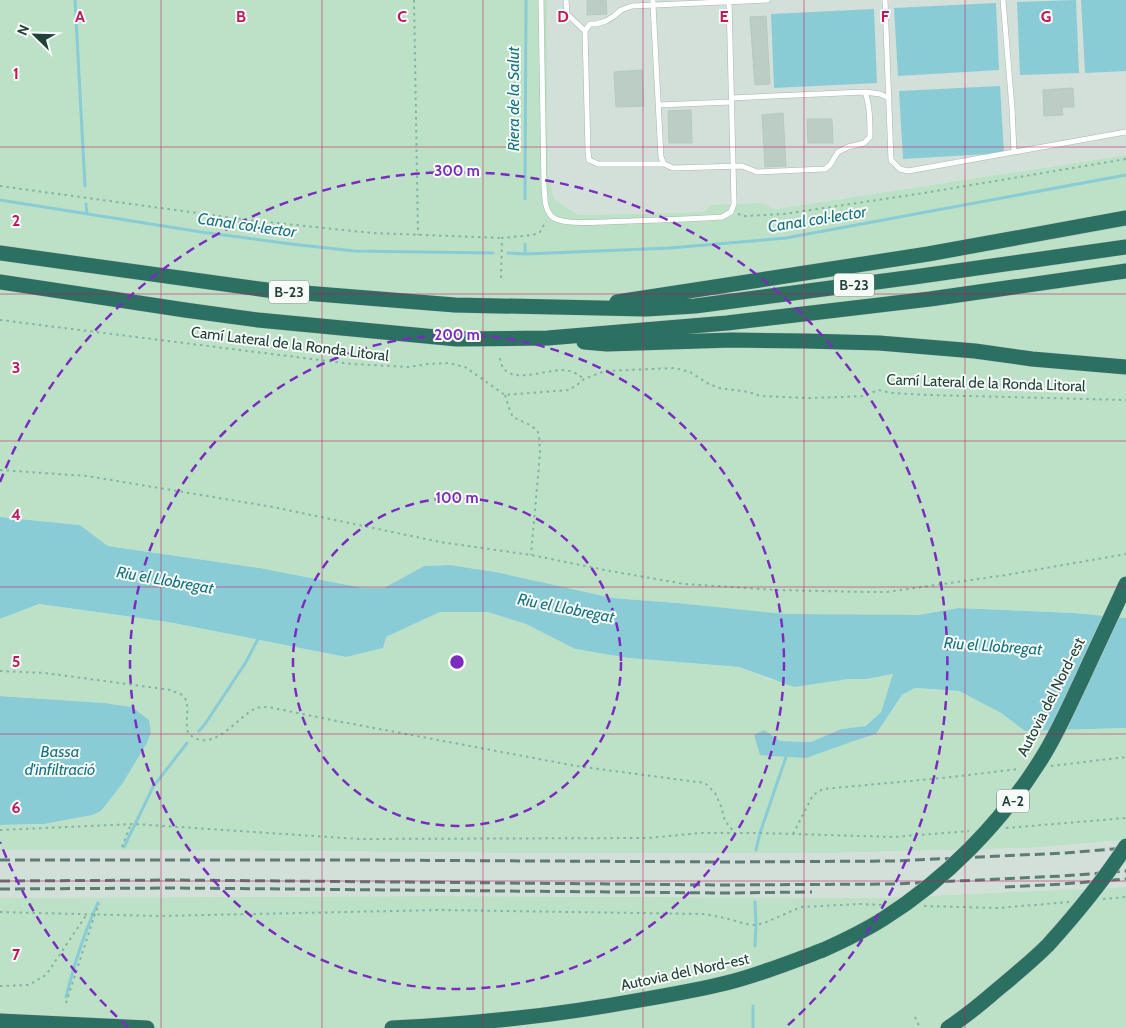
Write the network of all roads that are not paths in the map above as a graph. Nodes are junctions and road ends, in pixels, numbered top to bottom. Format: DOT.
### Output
graph roads {
  1 [pos="541,0"];
  2 [pos="566,0"];
  3 [pos="768,0"];
  4 [pos="885,0"];
  5 [pos="1002,0"];
  6 [pos="729,1"];
  7 [pos="653,3"];
  8 [pos="585,31"];
  9 [pos="865,92"];
  10 [pos="889,98"];
  11 [pos="731,100"];
  12 [pos="658,105"];
  13 [pos="1126,132"];
  14 [pos="1014,152"];
  15 [pos="664,164"];
  16 [pos="733,167"];
  17 [pos="1126,218"];
  18 [pos="1126,247"];
  19 [pos="0,253"];
  20 [pos="1126,271"];
  21 [pos="0,282"];
  22 [pos="581,307"];
  23 [pos="548,338"];
  24 [pos="1126,367"];
  25 [pos="1126,584"];
  26 [pos="1126,846"];
  27 [pos="0,1021"];
  28 [pos="147,1028"];
  29 [pos="392,1028"];
  30 [pos="948,1028"];
  1 -- 16 [label="lane"];
  2 -- 8 [label="lane"];
  3 -- 6 [label="lane"];
  4 -- 10 [label="lane"];
  5 -- 14 [label="lane"];
  6 -- 7 [label="lane"];
  6 -- 11 [label="lane"];
  7 -- 8 [label="lane"];
  7 -- 12 [label="lane"];
  8 -- 15 [label="lane"];
  9 -- 10 [label="lane"];
  9 -- 11 [label="lane"];
  9 -- 16 [label="lane"];
  10 -- 14 [label="lane"];
  11 -- 12 [label="lane"];
  11 -- 16 [label="lane"];
  12 -- 15 [label="lane"];
  13 -- 14 [label="lane"];
  15 -- 16 [label="lane"];
  17 -- 22 [label="highway"];
  18 -- 22 [label="highway, B-23"];
  19 -- 22 [label="highway, B-23"];
  20 -- 23 [label="highway, B-23"];
  21 -- 23 [label="highway, B-23"];
  23 -- 24 [label="highway"];
  25 -- 29 [label="highway, Autovia del Nord-est / A-2, bridge"];
  26 -- 30 [label="highway, bridge"];
  27 -- 28 [label="highway"];
}
